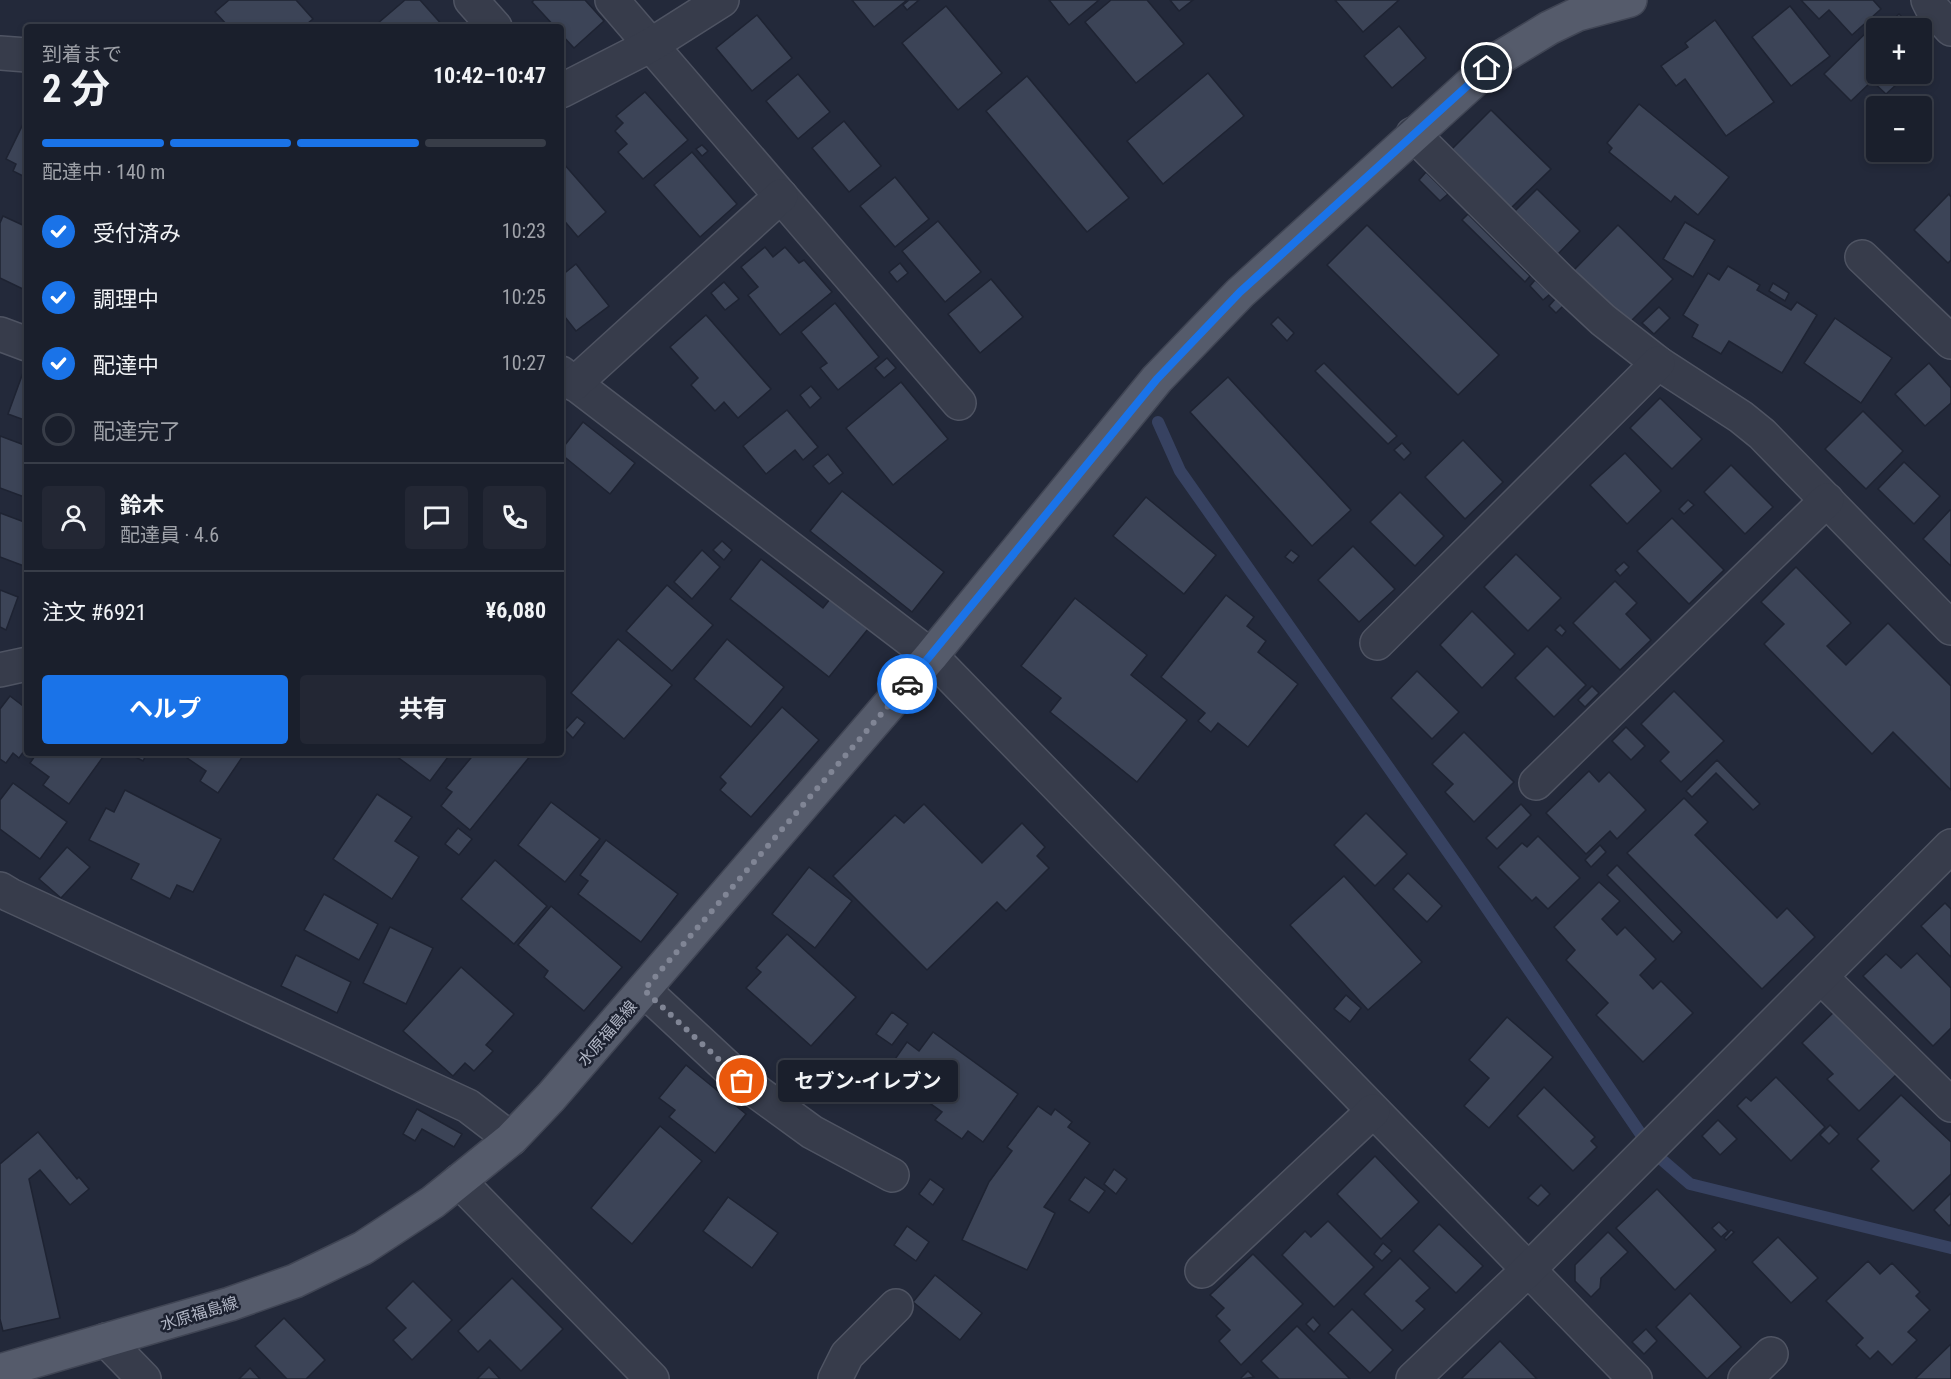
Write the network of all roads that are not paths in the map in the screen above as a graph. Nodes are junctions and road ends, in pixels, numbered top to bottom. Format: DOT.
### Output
graph roads {
  1 [pos="471,0"];
  2 [pos="612,0"];
  3 [pos="722,0"];
  4 [pos="1630,0"];
  5 [pos="1928,0"];
  6 [pos="492,24"];
  7 [pos="1951,29"];
  8 [pos="651,45"];
  9 [pos="0,53"];
  10 [pos="24,55"];
  11 [pos="564,89"];
  12 [pos="1413,134"];
  13 [pos="780,196"];
  14 [pos="1863,257"];
  15 [pos="0,334"];
  16 [pos="1951,342"];
  17 [pos="24,343"];
  18 [pos="1658,363"];
  19 [pos="568,379"];
  20 [pos="959,404"];
  21 [pos="1827,500"];
  22 [pos="1951,628"];
  23 [pos="1377,643"];
  24 [pos="931,656"];
  25 [pos="24,665"];
  26 [pos="0,670"];
  27 [pos="1536,783"];
  28 [pos="1951,846"];
  29 [pos="0,889"];
  30 [pos="1821,977"];
  31 [pos="644,990"];
  32 [pos="1951,1105"];
  33 [pos="1373,1111"];
  34 [pos="512,1139"];
  35 [pos="892,1175"];
  36 [pos="459,1181"];
  37 [pos="1528,1270"];
  38 [pos="1202,1271"];
  39 [pos="896,1306"];
  40 [pos="106,1340"];
  41 [pos="1771,1354"];
  42 [pos="0,1371"];
  43 [pos="640,1375"];
  44 [pos="144,1379"];
  45 [pos="835,1379"];
  46 [pos="1413,1379"];
  47 [pos="1635,1379"];
  48 [pos="1745,1379"];
  1 -- 6 [label="street"];
  2 -- 8 [label="street"];
  3 -- 8 [label="street"];
  4 -- 12 [label="main road, 水原福島線"];
  5 -- 7 [label="street"];
  8 -- 11 [label="street"];
  8 -- 13 [label="street"];
  9 -- 10 [label="street"];
  12 -- 18 [label="street"];
  12 -- 24 [label="main road, 水原福島線"];
  13 -- 19 [label="street"];
  13 -- 20 [label="street"];
  14 -- 16 [label="street"];
  15 -- 17 [label="street"];
  18 -- 21 [label="street"];
  18 -- 23 [label="street"];
  19 -- 24 [label="street"];
  21 -- 22 [label="street"];
  21 -- 27 [label="street"];
  24 -- 31 [label="main road, 水原福島線"];
  24 -- 33 [label="street"];
  25 -- 26 [label="street"];
  28 -- 30 [label="street"];
  29 -- 34 [label="street"];
  30 -- 32 [label="street"];
  30 -- 37 [label="street"];
  31 -- 34 [label="main road, 水原福島線"];
  31 -- 35 [label="street"];
  33 -- 37 [label="street"];
  33 -- 38 [label="street"];
  34 -- 36 [label="main road, 水原福島線"];
  36 -- 40 [label="main road, 水原福島線"];
  36 -- 43 [label="street"];
  37 -- 46 [label="street"];
  37 -- 47 [label="street"];
  39 -- 45 [label="street"];
  40 -- 42 [label="main road, 水原福島線"];
  40 -- 44 [label="street"];
  41 -- 48 [label="street"];
}
